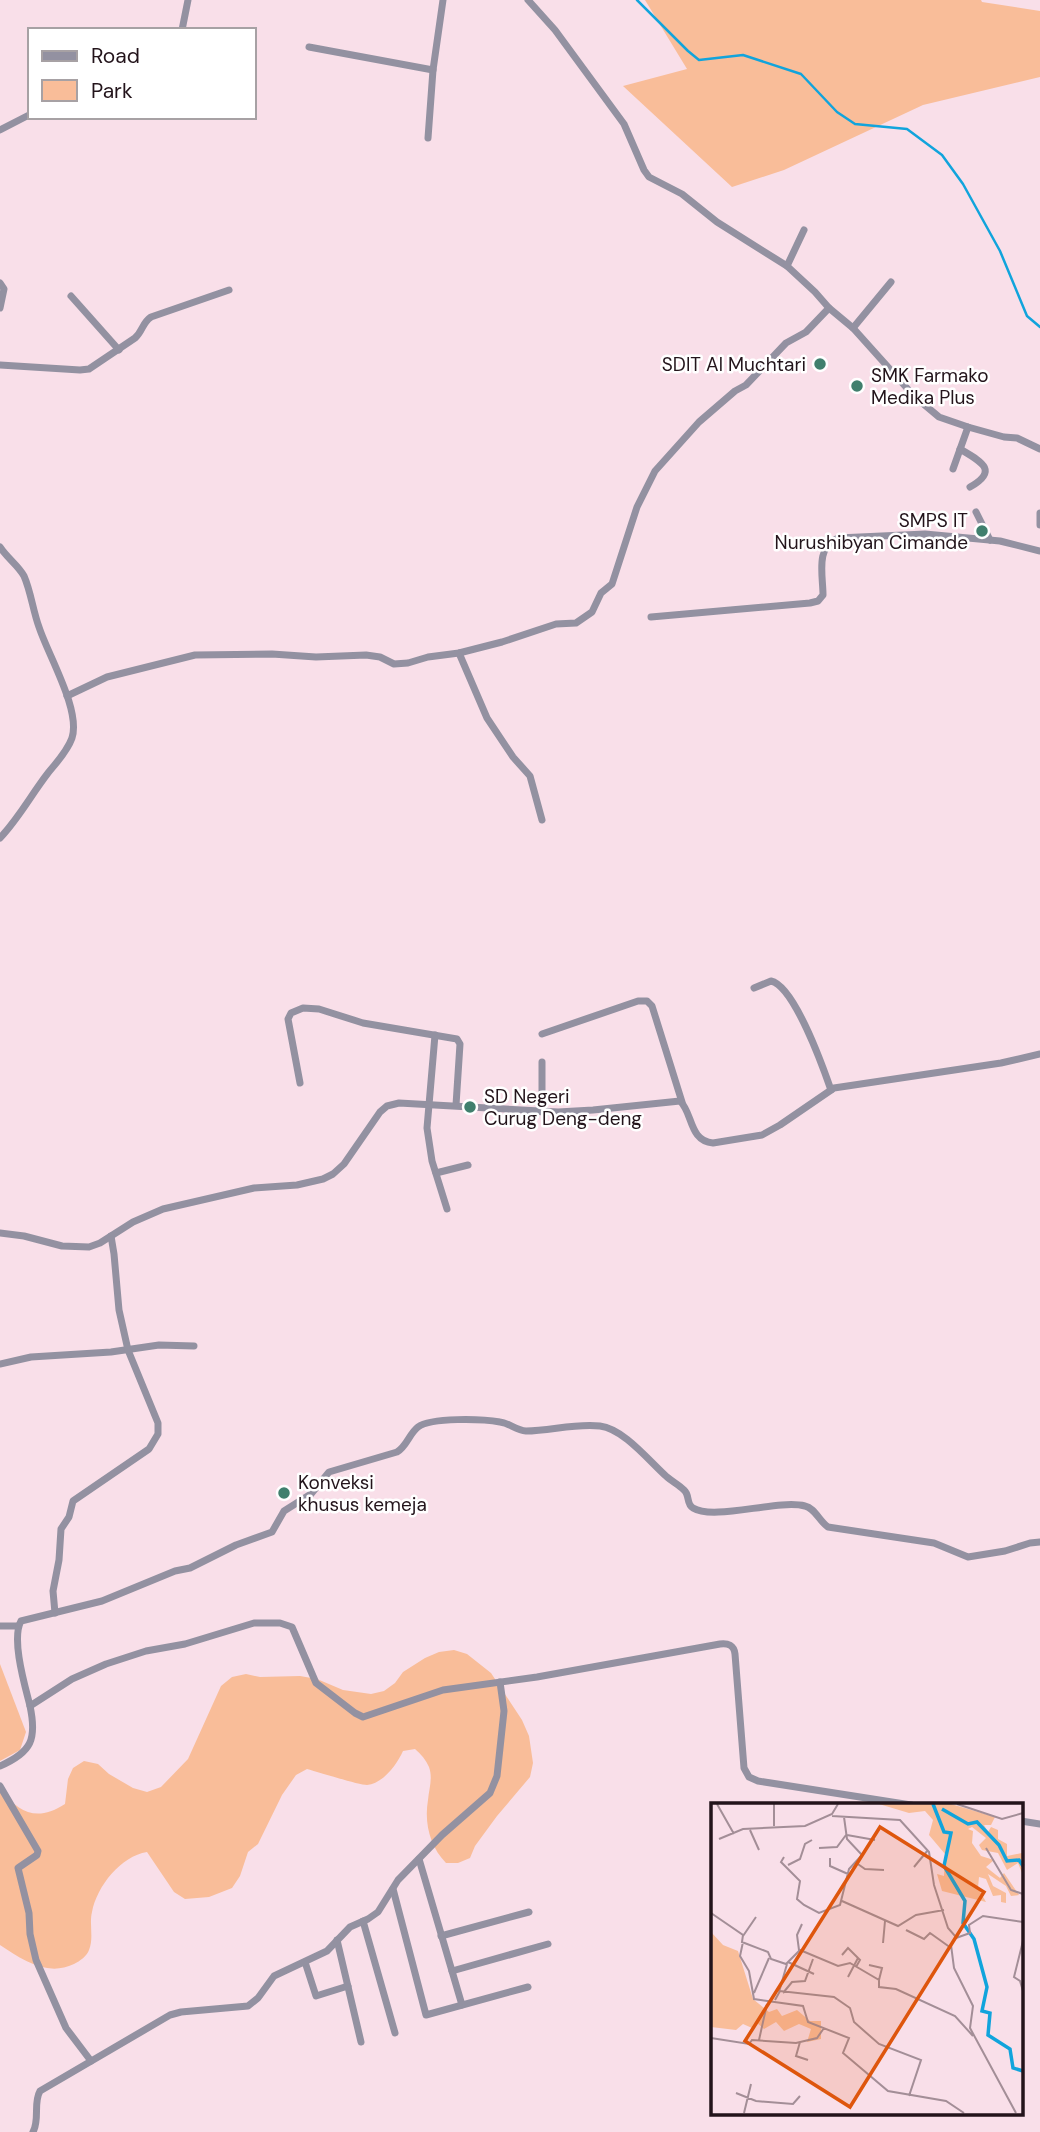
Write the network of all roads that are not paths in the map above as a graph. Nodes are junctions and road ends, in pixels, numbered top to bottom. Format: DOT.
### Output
graph roads {
  1 [pos="188,0"];
  2 [pos="443,0"];
  3 [pos="528,0"];
  4 [pos="182,28"];
  5 [pos="309,47"];
  6 [pos="433,70"];
  7 [pos="28,116"];
  8 [pos="0,130"];
  9 [pos="428,138"];
  10 [pos="804,230"];
  11 [pos="787,266"];
  12 [pos="891,282"];
  13 [pos="0,283"];
  14 [pos="229,290"];
  15 [pos="71,296"];
  16 [pos="0,308"];
  17 [pos="829,308"];
  18 [pos="853,328"];
  19 [pos="119,350"];
  20 [pos="0,365"];
  21 [pos="968,427"];
  22 [pos="960,449"];
  23 [pos="1040,449"];
  24 [pos="953,468"];
  25 [pos="970,487"];
  26 [pos="976,512"];
  27 [pos="1040,513"];
  28 [pos="1040,525"];
  29 [pos="990,540"];
  30 [pos="0,547"];
  31 [pos="1040,551"];
  32 [pos="651,617"];
  33 [pos="459,653"];
  34 [pos="67,696"];
  35 [pos="542,820"];
  36 [pos="0,838"];
  37 [pos="754,988"];
  38 [pos="542,1034"];
  39 [pos="435,1035"];
  40 [pos="1040,1054"];
  41 [pos="542,1062"];
  42 [pos="300,1083"];
  43 [pos="831,1090"];
  44 [pos="682,1102"];
  45 [pos="430,1103"];
  46 [pos="456,1105"];
  47 [pos="542,1112"];
  48 [pos="468,1165"];
  49 [pos="436,1174"];
  50 [pos="447,1209"];
  51 [pos="0,1233"];
  52 [pos="111,1236"];
  53 [pos="194,1346"];
  54 [pos="128,1350"];
  55 [pos="0,1364"];
  56 [pos="1040,1542"];
  57 [pos="55,1613"];
  58 [pos="0,1626"];
  59 [pos="18,1626"];
  60 [pos="500,1682"];
  61 [pos="30,1706"];
  62 [pos="0,1766"];
  63 [pos="0,1786"];
  64 [pos="898,1803"];
  65 [pos="419,1859"];
  66 [pos="393,1889"];
  67 [pos="529,1912"];
  68 [pos="363,1921"];
  69 [pos="441,1937"];
  70 [pos="337,1940"];
  71 [pos="548,1944"];
  72 [pos="305,1962"];
  73 [pos="452,1971"];
  74 [pos="348,1986"];
  75 [pos="528,1987"];
  76 [pos="462,2005"];
  77 [pos="395,2033"];
  78 [pos="361,2042"];
  79 [pos="91,2061"];
  80 [pos="33,2132"];
  1 -- 4 [label="street"];
  2 -- 6 [label="street"];
  3 -- 11 [label="street"];
  5 -- 6 [label="street"];
  6 -- 9 [label="street"];
  7 -- 8 [label="street"];
  10 -- 11 [label="street"];
  11 -- 17 [label="street"];
  12 -- 18 [label="street"];
  13 -- 16 [label="street"];
  14 -- 19 [label="street"];
  15 -- 19 [label="street"];
  17 -- 18 [label="street"];
  17 -- 33 [label="street"];
  18 -- 21 [label="street"];
  19 -- 20 [label="street"];
  21 -- 22 [label="street"];
  21 -- 23 [label="street"];
  22 -- 24 [label="street"];
  22 -- 25 [label="street"];
  26 -- 29 [label="street"];
  27 -- 28 [label="street"];
  29 -- 31 [label="street"];
  29 -- 32 [label="street"];
  30 -- 34 [label="street"];
  33 -- 34 [label="street"];
  33 -- 35 [label="street"];
  34 -- 36 [label="street"];
  37 -- 43 [label="street"];
  38 -- 44 [label="street"];
  39 -- 42 [label="street"];
  39 -- 45 [label="street"];
  39 -- 46 [label="street"];
  40 -- 43 [label="street"];
  41 -- 47 [label="street"];
  43 -- 44 [label="street"];
  44 -- 47 [label="street"];
  45 -- 46 [label="street"];
  45 -- 49 [label="street"];
  45 -- 52 [label="street"];
  46 -- 47 [label="street"];
  48 -- 49 [label="street"];
  49 -- 50 [label="street"];
  51 -- 52 [label="street"];
  52 -- 54 [label="street"];
  53 -- 54 [label="street"];
  54 -- 55 [label="street"];
  54 -- 57 [label="street"];
  56 -- 57 [label="street"];
  57 -- 59 [label="street"];
  58 -- 59 [label="street"];
  59 -- 61 [label="street"];
  60 -- 61 [label="street"];
  60 -- 64 [label="street"];
  60 -- 65 [label="street"];
  61 -- 62 [label="street"];
  63 -- 79 [label="street"];
  65 -- 66 [label="street"];
  65 -- 69 [label="street"];
  66 -- 68 [label="street"];
  66 -- 76 [label="street"];
  67 -- 69 [label="street"];
  68 -- 70 [label="street"];
  68 -- 77 [label="street"];
  69 -- 73 [label="street"];
  70 -- 72 [label="street"];
  70 -- 74 [label="street"];
  71 -- 73 [label="street"];
  72 -- 74 [label="street"];
  72 -- 79 [label="street"];
  73 -- 76 [label="street"];
  74 -- 78 [label="street"];
  75 -- 76 [label="street"];
  79 -- 80 [label="street"];
}
